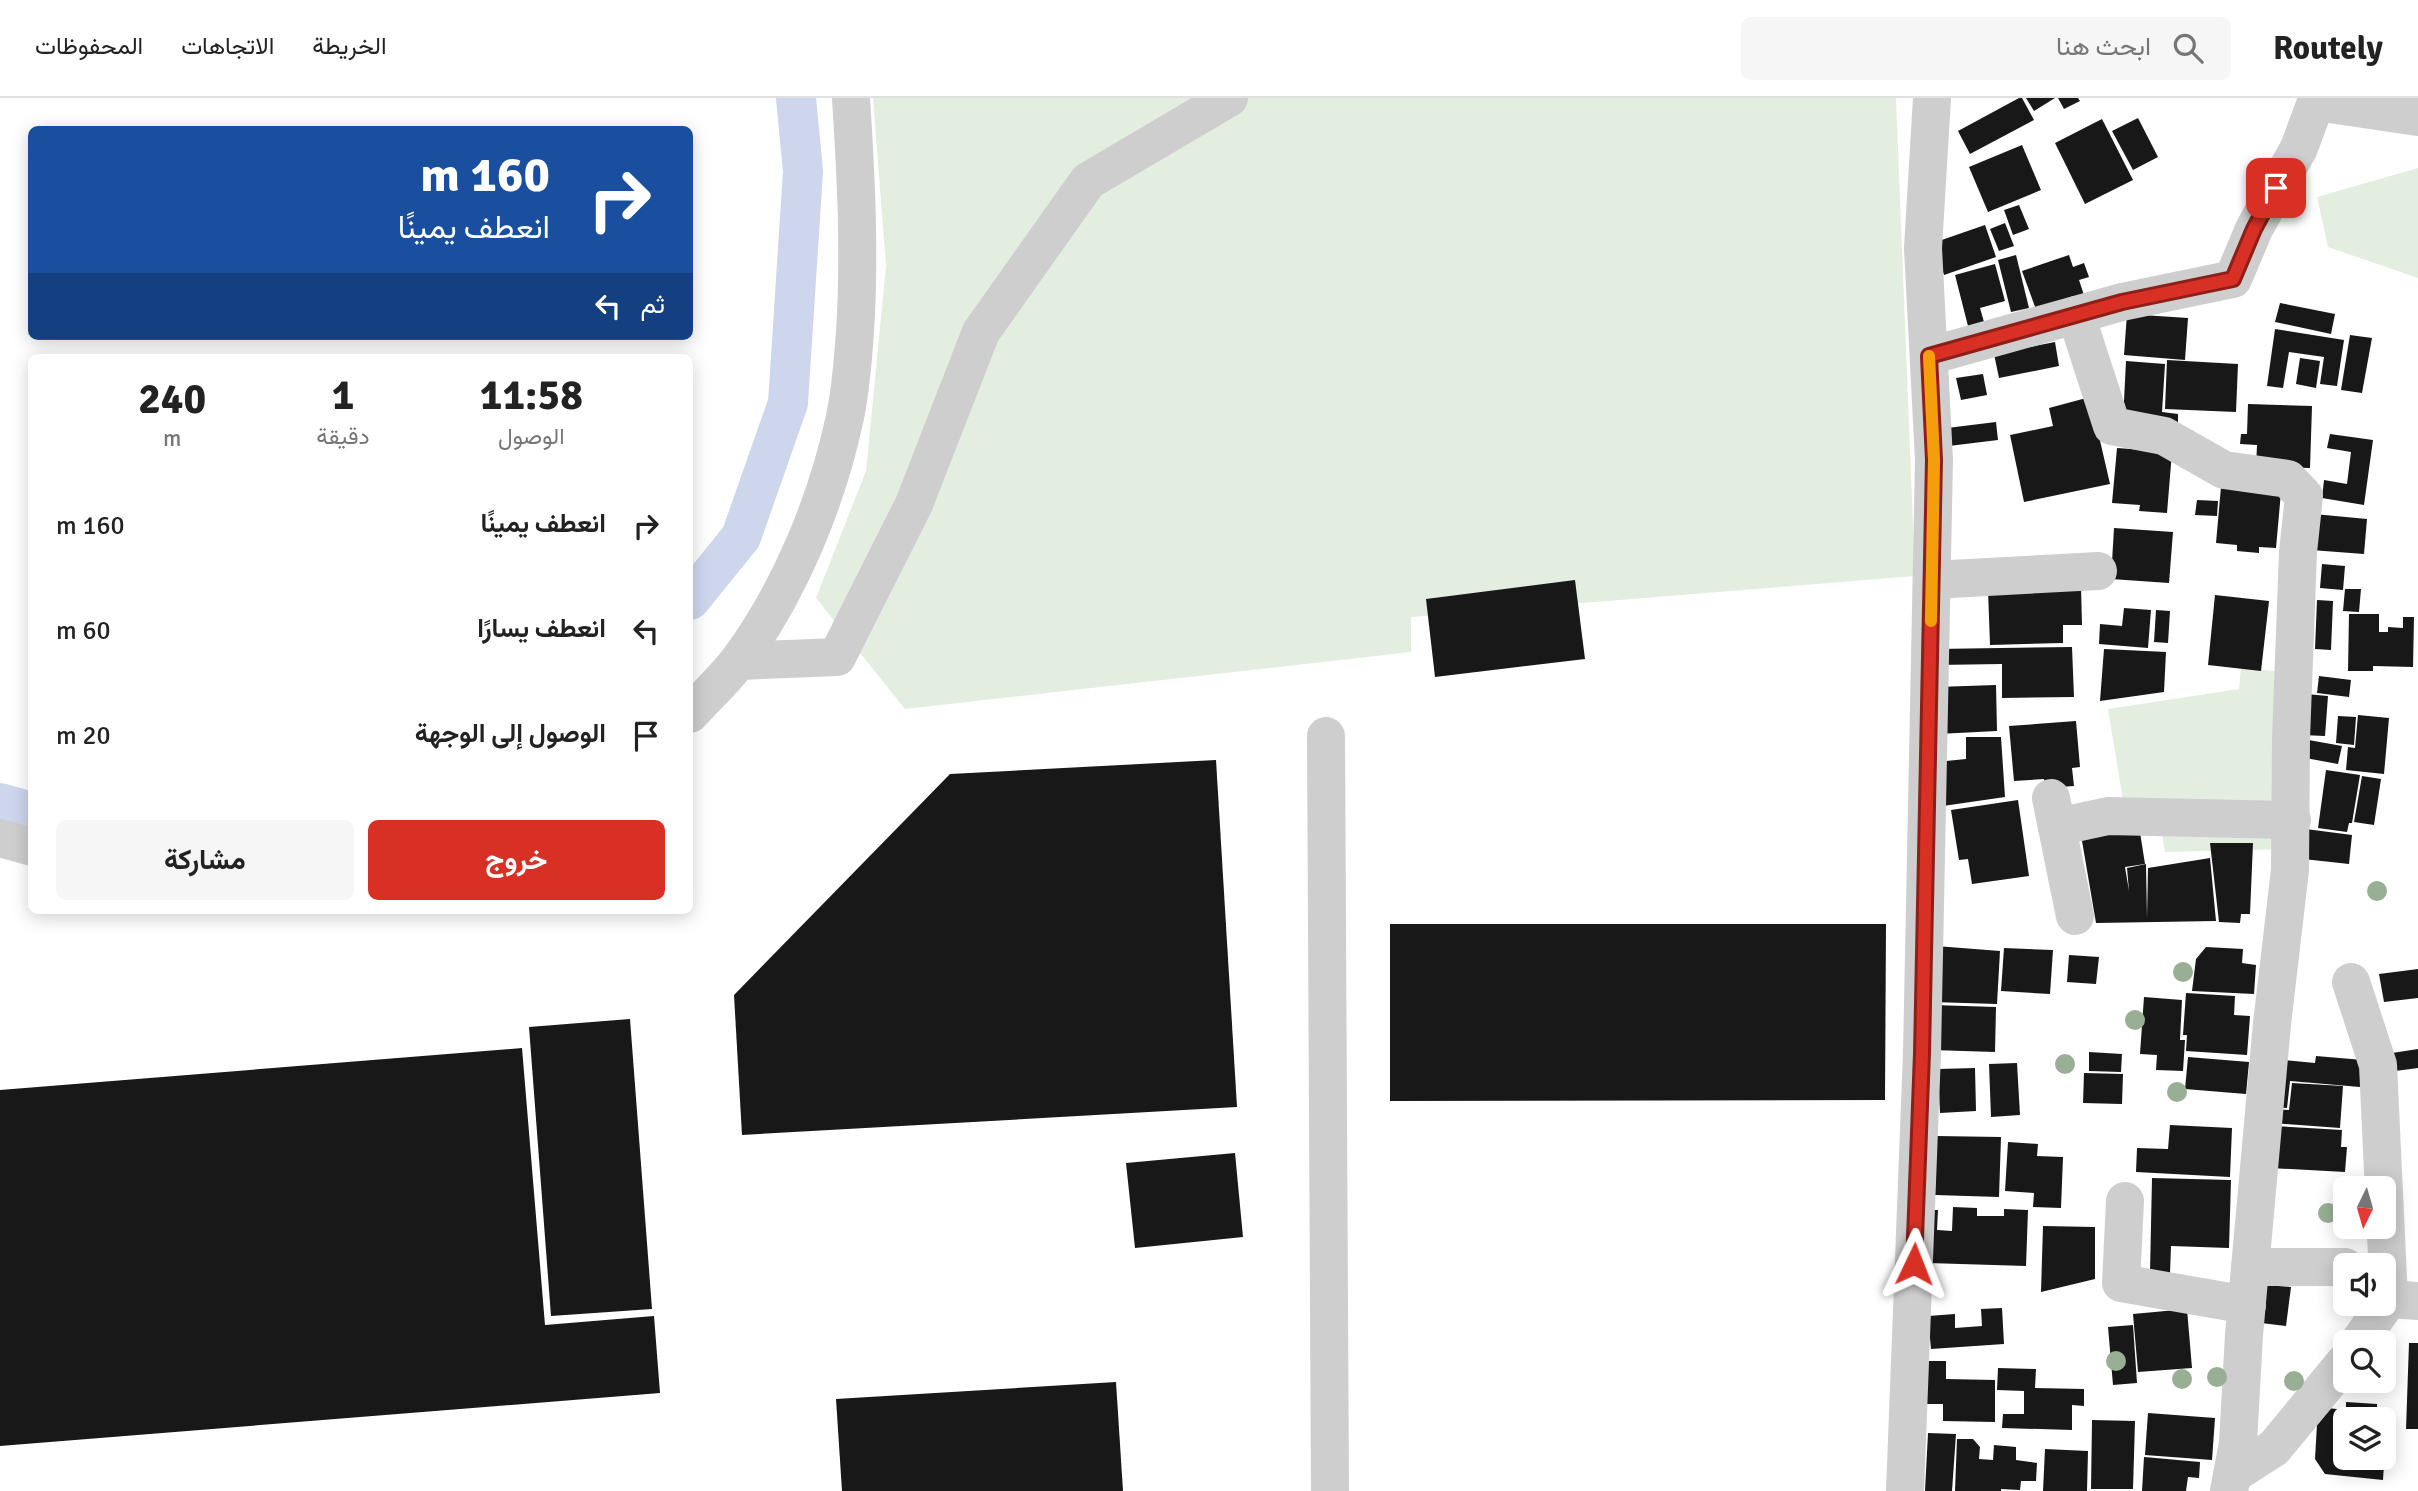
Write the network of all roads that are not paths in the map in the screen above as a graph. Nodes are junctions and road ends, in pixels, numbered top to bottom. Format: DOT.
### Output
graph roads {
  1 [pos="851,98"];
  2 [pos="1228,98"];
  3 [pos="1932,98"];
  4 [pos="2418,117"];
  5 [pos="2076,314"];
  6 [pos="1929,356"];
  7 [pos="2098,571"];
  8 [pos="1931,580"];
  9 [pos="739,661"];
  10 [pos="693,711"];
  11 [pos="1326,736"];
  12 [pos="2292,820"];
  13 [pos="0,838"];
  14 [pos="28,846"];
  15 [pos="2075,916"];
  16 [pos="2351,982"];
  17 [pos="2125,1201"];
  18 [pos="2392,1253"];
  19 [pos="2250,1267"];
  20 [pos="2333,1267"];
  21 [pos="2247,1304"];
  22 [pos="2333,1380"];
  23 [pos="2231,1483"];
  24 [pos="1330,1491"];
  25 [pos="1905,1491"];
  1 -- 9 [label="street"];
  2 -- 9 [label="street"];
  3 -- 6 [label="street"];
  4 -- 5 [label="street"];
  5 -- 6 [label="street"];
  5 -- 12 [label="street"];
  6 -- 8 [label="street"];
  7 -- 8 [label="street"];
  8 -- 25 [label="street"];
  9 -- 10 [label="street"];
  11 -- 24 [label="street"];
  12 -- 15 [label="street"];
  12 -- 19 [label="street"];
  13 -- 14 [label="street"];
  16 -- 18 [label="street"];
  17 -- 21 [label="street"];
  19 -- 20 [label="street"];
  19 -- 21 [label="street"];
  21 -- 23 [label="street"];
  22 -- 23 [label="street"];
}
